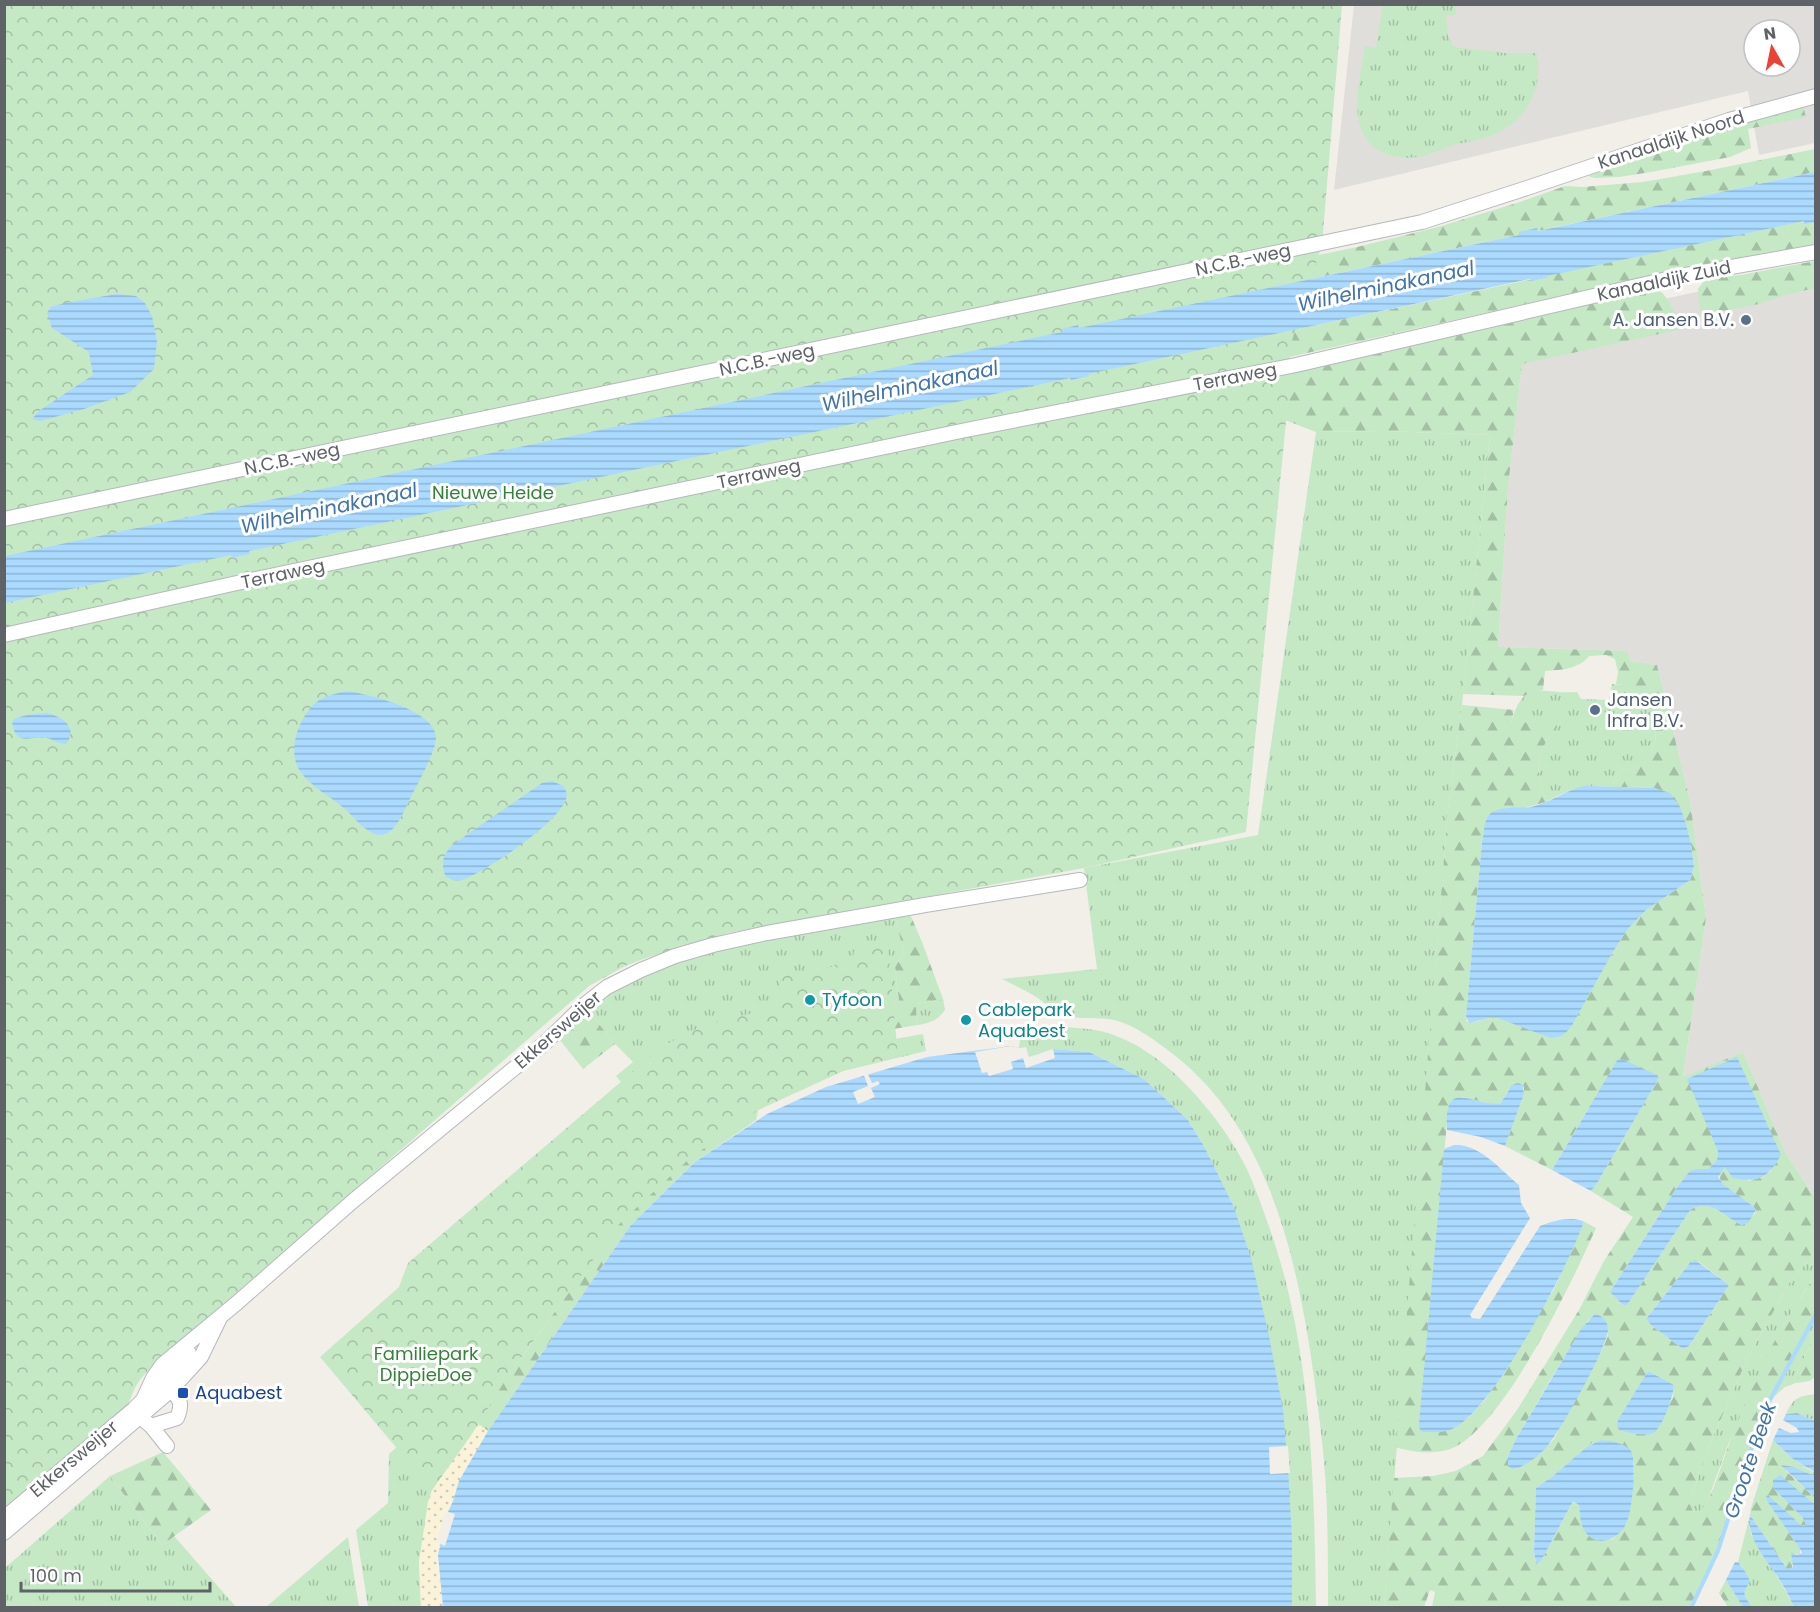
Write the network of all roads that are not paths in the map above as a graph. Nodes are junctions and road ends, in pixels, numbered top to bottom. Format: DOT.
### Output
graph roads {
  1 [pos="1815,96"];
  2 [pos="1527,188"];
  3 [pos="1815,252"];
  4 [pos="1513,314"];
  5 [pos="4,519"];
  6 [pos="4,634"];
  7 [pos="1080,880"];
  8 [pos="219,1318"];
  9 [pos="170,1391"];
  10 [pos="148,1395"];
  11 [pos="140,1417"];
  12 [pos="151,1426"];
  13 [pos="167,1446"];
  14 [pos="4,1518"];
  15 [pos="4,1533"];
  1 -- 2 [label="street, Kanaaldijk Noord"];
  2 -- 5 [label="street, N.C.B.-weg"];
  3 -- 4 [label="street, Kanaaldijk Zuid"];
  4 -- 6 [label="street, Terraweg"];
  7 -- 8 [label="street, Ekkersweijer"];
  8 -- 9 [label="street, Ekkersweijer"];
  8 -- 10 [label="street, Ekkersweijer"];
  9 -- 10 [label="street"];
  9 -- 11 [label="street, Ekkersweijer"];
  9 -- 12 [label="street"];
  10 -- 14 [label="street, Ekkersweijer"];
  11 -- 12 [label="street, Ekkersweijer"];
  11 -- 15 [label="street, Ekkersweijer"];
  12 -- 13 [label="street, Ekkersweijer"];
}
